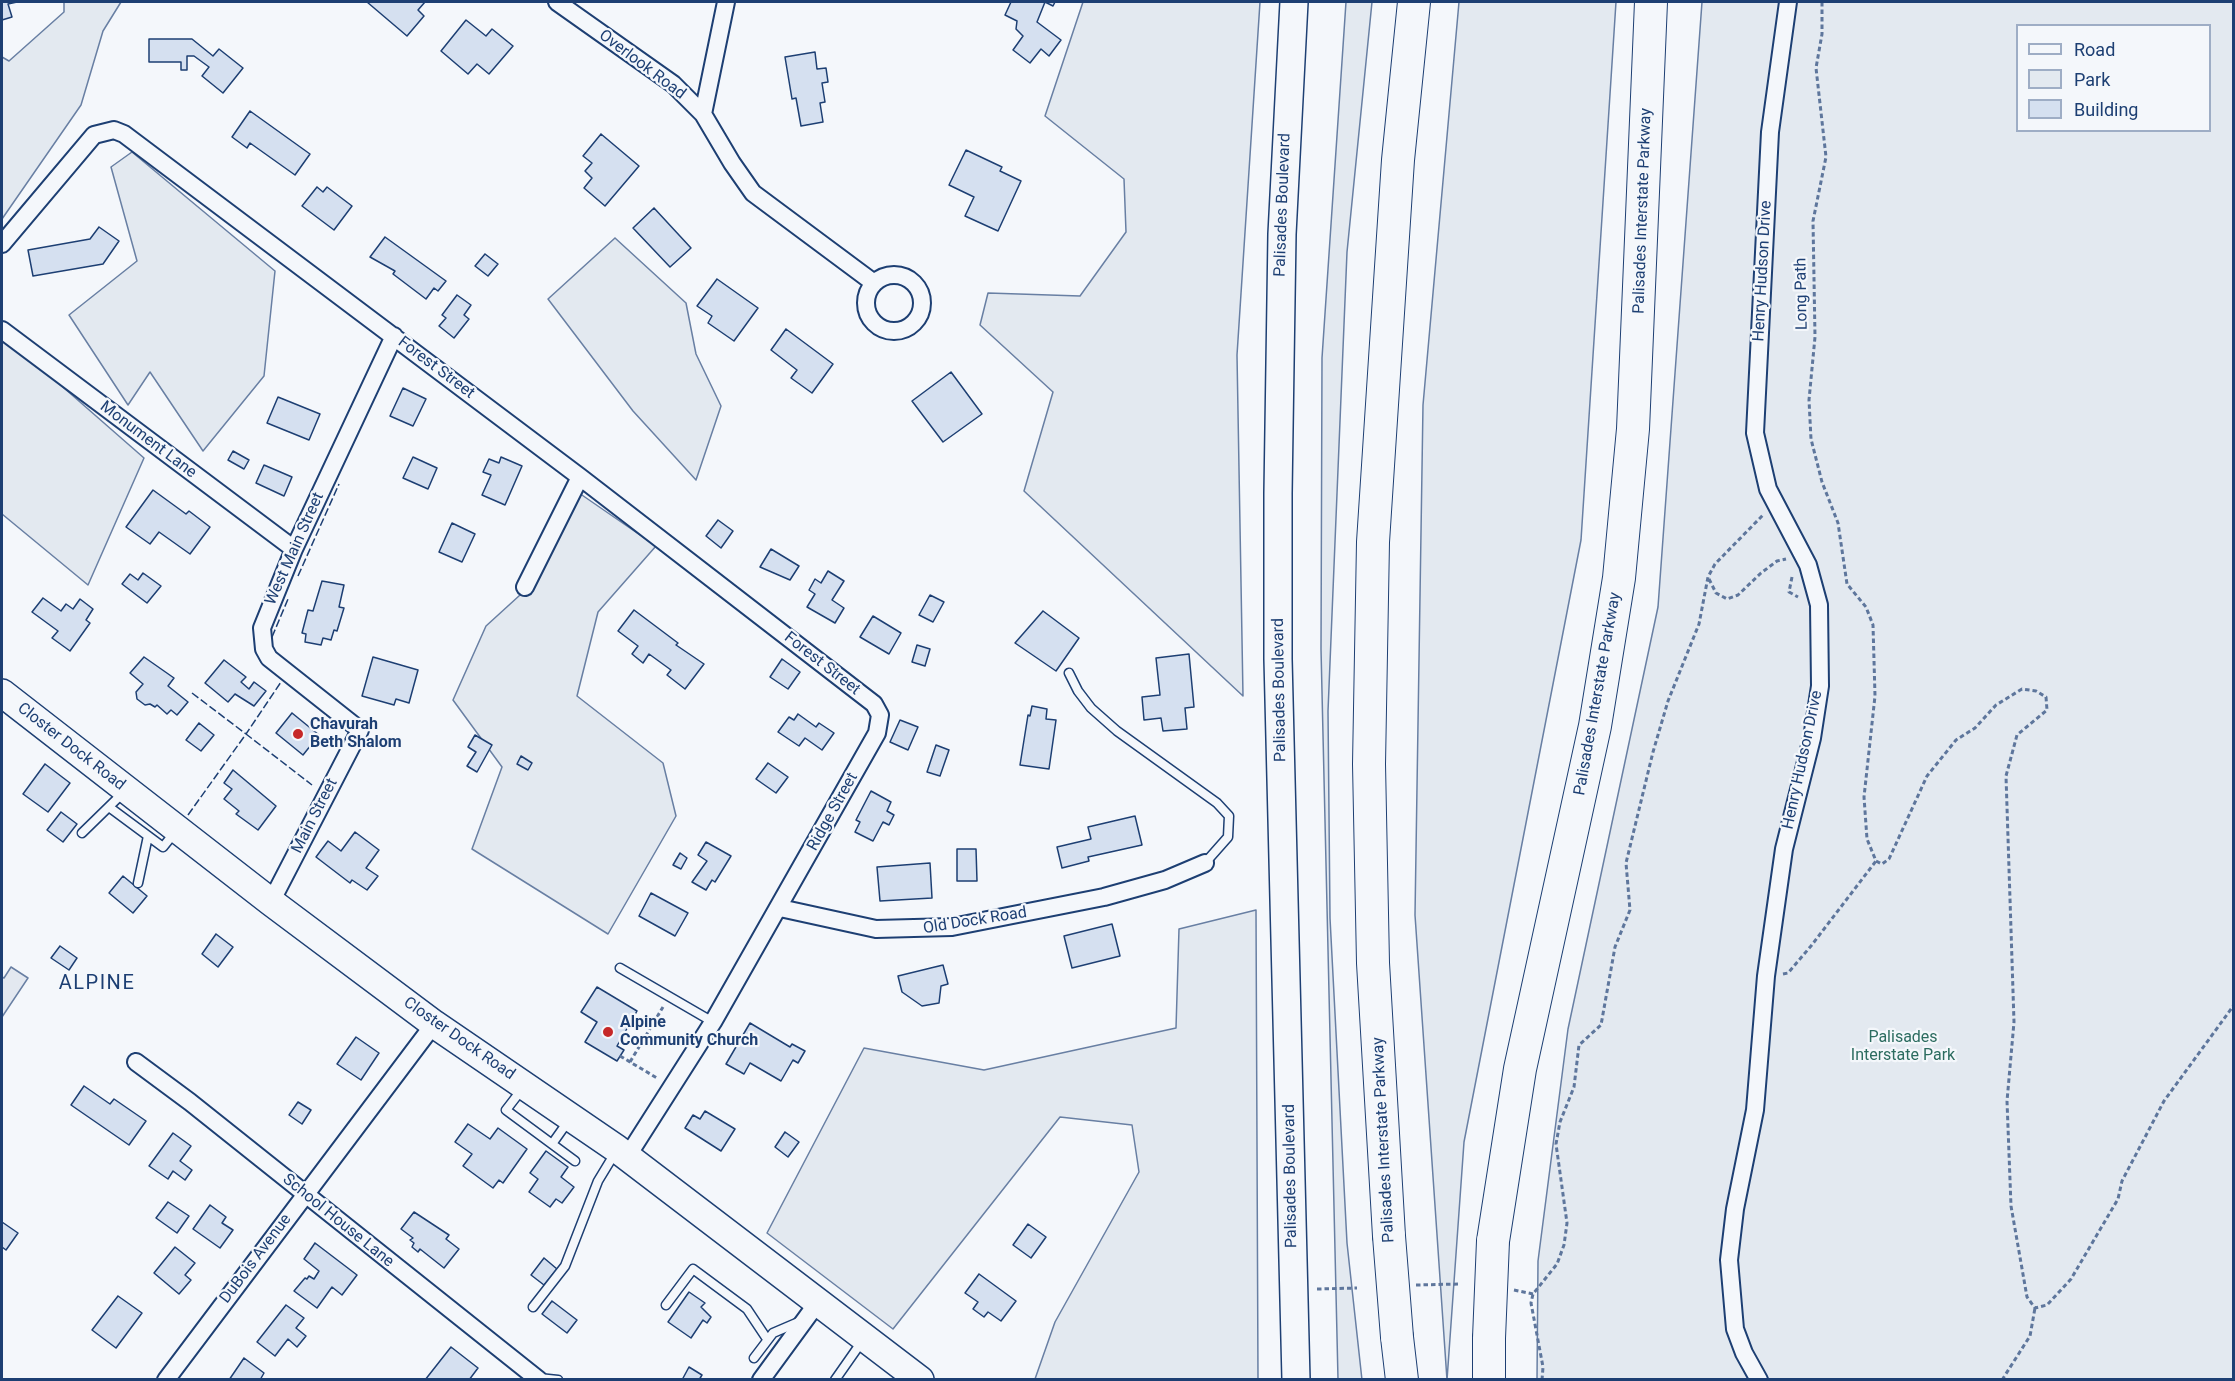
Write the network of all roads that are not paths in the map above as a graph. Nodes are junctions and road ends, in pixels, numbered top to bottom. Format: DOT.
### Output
graph roads {
  1 [pos="557,2"];
  2 [pos="726,2"];
  3 [pos="1294,2"];
  4 [pos="1414,2"];
  5 [pos="1651,2"];
  6 [pos="1788,2"];
  7 [pos="703,114"];
  8 [pos="2,244"];
  9 [pos="874,283"];
  10 [pos="2,330"];
  11 [pos="394,336"];
  12 [pos="580,477"];
  13 [pos="294,549"];
  14 [pos="525,587"];
  15 [pos="1069,673"];
  16 [pos="2,693"];
  17 [pos="879,715"];
  18 [pos="360,730"];
  19 [pos="118,798"];
  20 [pos="177,829"];
  21 [pos="82,833"];
  22 [pos="148,836"];
  23 [pos="1205,863"];
  24 [pos="138,883"];
  25 [pos="271,902"];
  26 [pos="780,908"];
  27 [pos="620,968"];
  28 [pos="713,1022"];
  29 [pos="434,1024"];
  30 [pos="136,1062"];
  31 [pos="525,1085"];
  32 [pos="571,1118"];
  33 [pos="552,1144"];
  34 [pos="622,1153"];
  35 [pos="575,1161"];
  36 [pos="305,1194"];
  37 [pos="666,1305"];
  38 [pos="533,1307"];
  39 [pos="810,1311"];
  40 [pos="865,1337"];
  41 [pos="767,1339"];
  42 [pos="754,1358"];
  43 [pos="838,1378"];
  44 [pos="539,1379"];
  45 [pos="919,1379"];
  46 [pos="166,1380"];
  47 [pos="558,1380"];
  48 [pos="761,1380"];
  49 [pos="1296,1380"];
  50 [pos="1402,1380"];
  51 [pos="1489,1380"];
  52 [pos="1759,1380"];
  1 -- 7 [label="street, Overlook Road"];
  2 -- 7 [label="street"];
  3 -- 49 [label="main road, Palisades Boulevard"];
  4 -- 50 [label="highway, Palisades Interstate Parkway, bridge"];
  5 -- 51 [label="highway, Palisades Interstate Parkway, bridge"];
  6 -- 52 [label="street, Henry Hudson Drive"];
  7 -- 9 [label="street, Overlook Road"];
  8 -- 11 [label="street, Forest Street"];
  10 -- 13 [label="street, Monument Lane"];
  11 -- 12 [label="street, Forest Street"];
  11 -- 13 [label="street, West Main Street"];
  12 -- 14 [label="street"];
  12 -- 17 [label="street, Forest Street"];
  13 -- 18 [label="street, West Main Street"];
  15 -- 23 [label="lane"];
  16 -- 19 [label="main road, Closter Dock Road"];
  17 -- 26 [label="street, Ridge Street"];
  18 -- 25 [label="street, Main Street"];
  19 -- 20 [label="main road, Closter Dock Road"];
  19 -- 21 [label="lane"];
  19 -- 22 [label="lane"];
  20 -- 22 [label="lane"];
  20 -- 25 [label="main road, Closter Dock Road"];
  22 -- 24 [label="lane"];
  23 -- 26 [label="street, Old Dock Road"];
  25 -- 29 [label="main road, Closter Dock Road"];
  26 -- 28 [label="street"];
  27 -- 28 [label="lane"];
  28 -- 34 [label="street"];
  29 -- 31 [label="main road, Closter Dock Road"];
  29 -- 36 [label="street, DuBois Avenue"];
  30 -- 36 [label="street, School House Lane"];
  31 -- 32 [label="main road, Closter Dock Road"];
  31 -- 33 [label="lane"];
  32 -- 33 [label="lane"];
  32 -- 34 [label="main road, Closter Dock Road"];
  33 -- 35 [label="lane"];
  34 -- 38 [label="lane"];
  34 -- 39 [label="main road, Closter Dock Road"];
  36 -- 44 [label="street, School House Lane"];
  36 -- 46 [label="street, DuBois Avenue"];
  37 -- 41 [label="lane"];
  39 -- 40 [label="main road, Closter Dock Road"];
  39 -- 41 [label="lane"];
  39 -- 48 [label="street"];
  40 -- 43 [label="lane"];
  40 -- 45 [label="main road, Closter Dock Road"];
  41 -- 42 [label="lane"];
  44 -- 47 [label="lane"];
}
